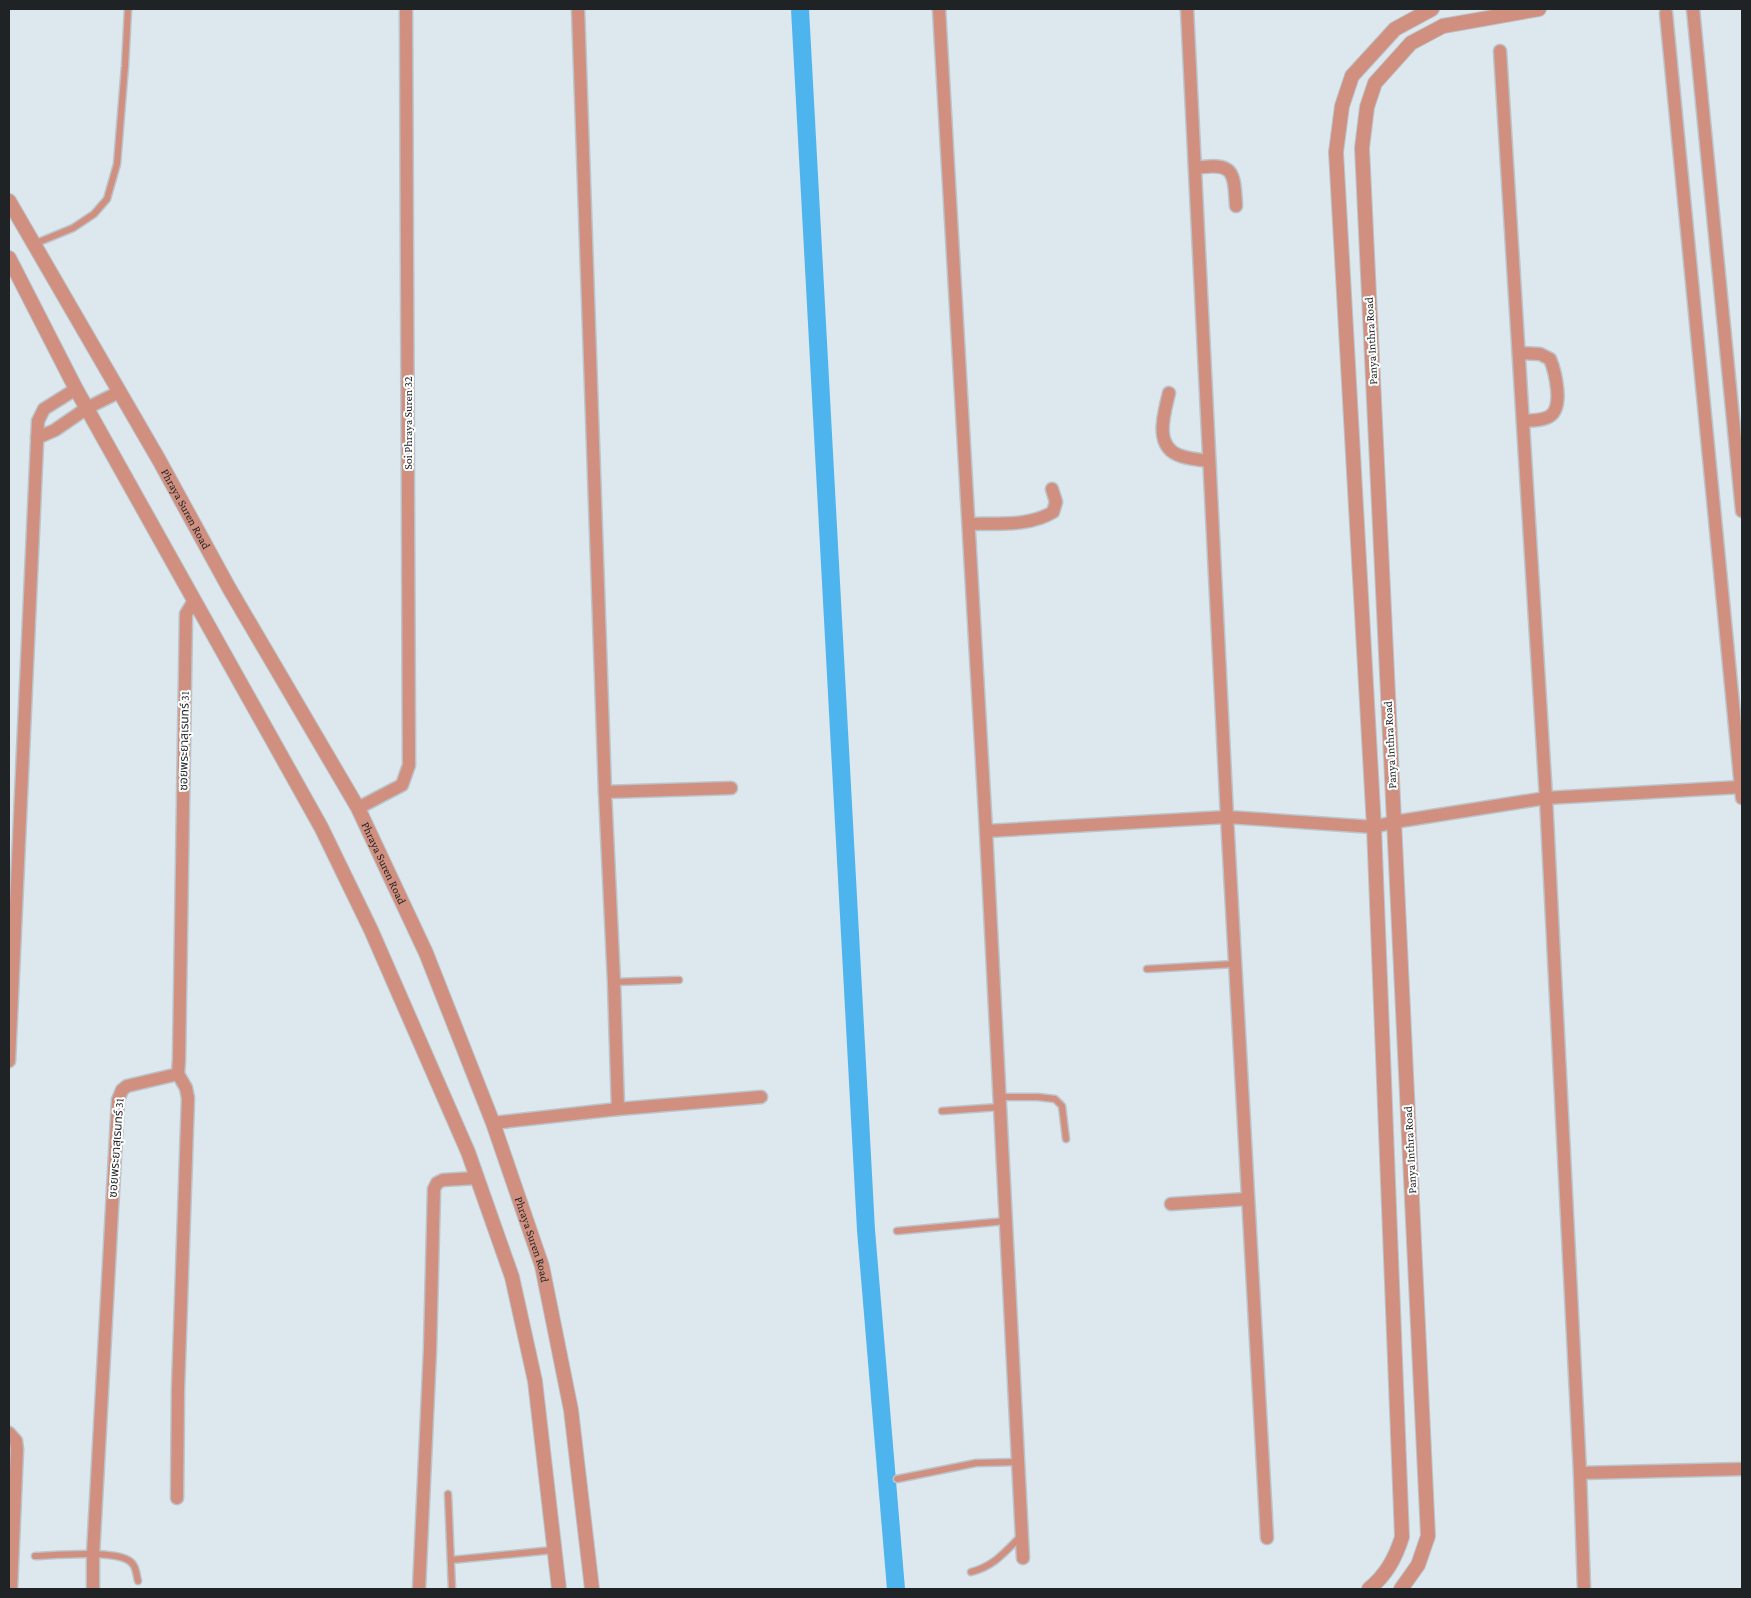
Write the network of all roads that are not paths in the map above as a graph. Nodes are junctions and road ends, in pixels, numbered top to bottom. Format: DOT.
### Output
graph roads {
  1 [pos="128,9"];
  2 [pos="406,9"];
  3 [pos="578,9"];
  4 [pos="939,9"];
  5 [pos="1187,9"];
  6 [pos="1432,9"];
  7 [pos="1539,9"];
  8 [pos="1693,9"];
  9 [pos="1666,12"];
  10 [pos="1500,51"];
  11 [pos="1195,168"];
  12 [pos="9,201"];
  13 [pos="1236,206"];
  14 [pos="34,244"];
  15 [pos="9,258"];
  16 [pos="1519,353"];
  17 [pos="76,389"];
  18 [pos="119,392"];
  19 [pos="1169,393"];
  20 [pos="88,408"];
  21 [pos="1523,421"];
  22 [pos="37,438"];
  23 [pos="1209,462"];
  24 [pos="1052,488"];
  25 [pos="1742,511"];
  26 [pos="969,524"];
  27 [pos="194,601"];
  28 [pos="1741,769"];
  29 [pos="731,788"];
  30 [pos="605,792"];
  31 [pos="1742,793"];
  32 [pos="1546,798"];
  33 [pos="358,808"];
  34 [pos="1226,817"];
  35 [pos="1394,822"];
  36 [pos="1374,827"];
  37 [pos="986,831"];
  38 [pos="1234,964"];
  39 [pos="1148,969"];
  40 [pos="679,980"];
  41 [pos="614,982"];
  42 [pos="9,1061"];
  43 [pos="178,1074"];
  44 [pos="761,1098"];
  45 [pos="1000,1102"];
  46 [pos="618,1109"];
  47 [pos="942,1111"];
  48 [pos="493,1123"];
  49 [pos="1066,1139"];
  50 [pos="477,1178"];
  51 [pos="1248,1199"];
  52 [pos="1171,1204"];
  53 [pos="1006,1221"];
  54 [pos="897,1232"];
  55 [pos="9,1433"];
  56 [pos="1018,1462"];
  57 [pos="1742,1469"];
  58 [pos="1580,1473"];
  59 [pos="897,1479"];
  60 [pos="448,1494"];
  61 [pos="177,1498"];
  62 [pos="1022,1535"];
  63 [pos="1267,1538"];
  64 [pos="555,1550"];
  65 [pos="93,1555"];
  66 [pos="35,1556"];
  67 [pos="1023,1558"];
  68 [pos="451,1560"];
  69 [pos="970,1572"];
  70 [pos="138,1580"];
  71 [pos="11,1589"];
  72 [pos="93,1589"];
  73 [pos="419,1589"];
  74 [pos="452,1589"];
  75 [pos="559,1589"];
  76 [pos="592,1589"];
  77 [pos="1369,1589"];
  78 [pos="1401,1589"];
  79 [pos="1584,1589"];
  1 -- 14 [label="lane"];
  2 -- 33 [label="street, Soi Phraya Suren 32"];
  3 -- 30 [label="street"];
  4 -- 26 [label="street"];
  5 -- 11 [label="street"];
  6 -- 36 [label="street, Panya Inthra Road"];
  7 -- 35 [label="street, Panya Inthra Road"];
  8 -- 25 [label="street"];
  9 -- 28 [label="street"];
  10 -- 16 [label="street"];
  11 -- 13 [label="street"];
  11 -- 23 [label="street"];
  12 -- 14 [label="street, Phraya Suren Road"];
  14 -- 18 [label="street, Phraya Suren Road"];
  15 -- 17 [label="street"];
  16 -- 21 [label="street"];
  16 -- 21 [label="street"];
  17 -- 20 [label="street"];
  17 -- 22 [label="street"];
  18 -- 20 [label="street"];
  18 -- 33 [label="street, Phraya Suren Road"];
  19 -- 23 [label="street"];
  20 -- 22 [label="street"];
  20 -- 27 [label="street"];
  21 -- 32 [label="street"];
  22 -- 42 [label="street"];
  23 -- 34 [label="street"];
  24 -- 26 [label="street"];
  26 -- 37 [label="street"];
  27 -- 43 [label="street, ซอยพระยาสุเรนทร์ 31"];
  27 -- 50 [label="street"];
  28 -- 31 [label="street"];
  29 -- 30 [label="street"];
  30 -- 41 [label="street"];
  31 -- 32 [label="street"];
  32 -- 35 [label="street"];
  32 -- 58 [label="street"];
  33 -- 48 [label="street, Phraya Suren Road"];
  34 -- 36 [label="street"];
  34 -- 37 [label="street"];
  34 -- 38 [label="street"];
  35 -- 36 [label="street"];
  35 -- 78 [label="street, Panya Inthra Road"];
  36 -- 77 [label="street, Panya Inthra Road"];
  37 -- 45 [label="street"];
  38 -- 39 [label="lane"];
  38 -- 51 [label="street"];
  40 -- 41 [label="lane"];
  41 -- 46 [label="street"];
  43 -- 61 [label="street"];
  43 -- 65 [label="street, ซอยพระยาสุเรนทร์ 31"];
  44 -- 46 [label="street"];
  45 -- 47 [label="lane"];
  45 -- 49 [label="lane"];
  45 -- 53 [label="street"];
  46 -- 48 [label="street"];
  48 -- 76 [label="street, Phraya Suren Road"];
  50 -- 64 [label="street"];
  50 -- 73 [label="street"];
  51 -- 52 [label="street"];
  51 -- 63 [label="street"];
  53 -- 54 [label="lane"];
  53 -- 56 [label="street"];
  55 -- 71 [label="street"];
  56 -- 59 [label="lane"];
  56 -- 62 [label="street"];
  57 -- 58 [label="street"];
  58 -- 79 [label="street"];
  60 -- 68 [label="lane"];
  62 -- 67 [label="street"];
  62 -- 69 [label="lane"];
  64 -- 68 [label="lane"];
  64 -- 75 [label="street"];
  65 -- 66 [label="lane"];
  65 -- 70 [label="lane"];
  65 -- 72 [label="street, ซอยพระยาสุเรนทร์ 31"];
  68 -- 74 [label="lane"];
}
